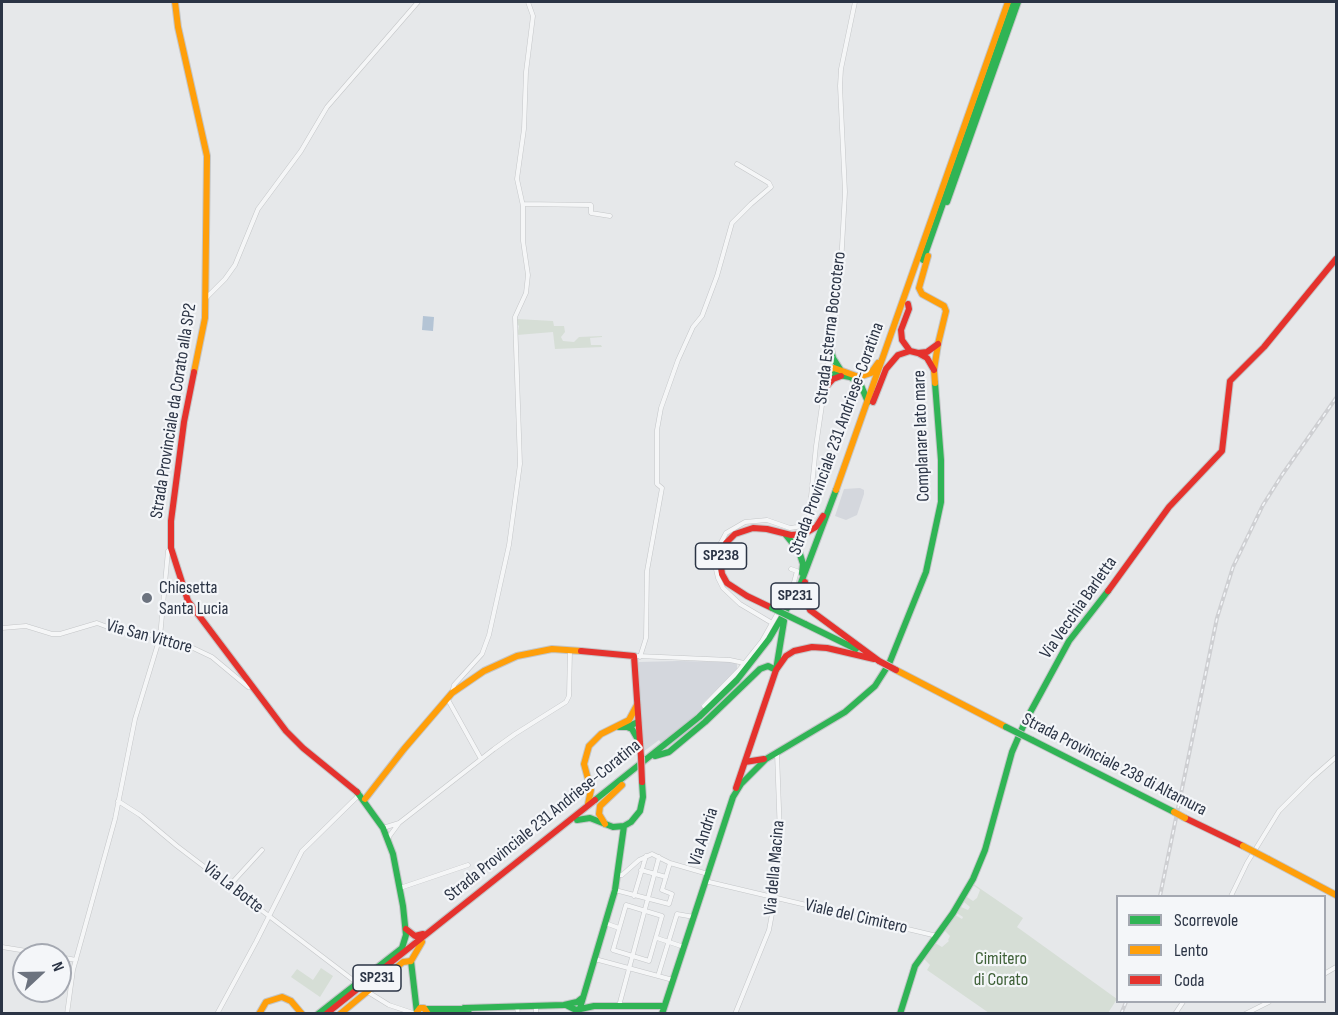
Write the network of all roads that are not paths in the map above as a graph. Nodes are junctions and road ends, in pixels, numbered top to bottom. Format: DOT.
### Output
graph roads {
  1 [pos="175,2"];
  2 [pos="418,2"];
  3 [pos="528,2"];
  4 [pos="855,2"];
  5 [pos="1008,2"];
  6 [pos="1016,2"];
  7 [pos="737,164"];
  8 [pos="523,204"];
  9 [pos="610,216"];
  10 [pos="1336,259"];
  11 [pos="206,298"];
  12 [pos="908,304"];
  13 [pos="938,344"];
  14 [pos="830,346"];
  15 [pos="887,346"];
  16 [pos="910,351"];
  17 [pos="927,355"];
  18 [pos="935,357"];
  19 [pos="840,369"];
  20 [pos="826,370"];
  21 [pos="934,370"];
  22 [pos="844,376"];
  23 [pos="824,389"];
  24 [pos="870,402"];
  25 [pos="843,469"];
  26 [pos="786,535"];
  27 [pos="171,548"];
  28 [pos="791,569"];
  29 [pos="808,571"];
  30 [pos="790,605"];
  31 [pos="784,621"];
  32 [pos="772,623"];
  33 [pos="2,628"];
  34 [pos="160,637"];
  35 [pos="570,650"];
  36 [pos="637,656"];
  37 [pos="879,661"];
  38 [pos="744,663"];
  39 [pos="776,670"];
  40 [pos="251,686"];
  41 [pos="449,695"];
  42 [pos="637,705"];
  43 [pos="704,706"];
  44 [pos="638,722"];
  45 [pos="628,724"];
  46 [pos="640,743"];
  47 [pos="749,749"];
  48 [pos="777,752"];
  49 [pos="655,756"];
  50 [pos="1336,757"];
  51 [pos="481,759"];
  52 [pos="745,762"];
  53 [pos="761,762"];
  54 [pos="590,783"];
  55 [pos="619,784"];
  56 [pos="362,797"];
  57 [pos="733,797"];
  58 [pos="118,801"];
  59 [pos="587,806"];
  60 [pos="577,820"];
  61 [pos="399,823"];
  62 [pos="605,824"];
  63 [pos="624,826"];
  64 [pos="383,828"];
  65 [pos="388,838"];
  66 [pos="261,850"];
  67 [pos="645,856"];
  68 [pos="659,857"];
  69 [pos="670,863"];
  70 [pos="468,865"];
  71 [pos="641,870"];
  72 [pos="654,874"];
  73 [pos="708,874"];
  74 [pos="618,875"];
  75 [pos="666,877"];
  76 [pos="705,882"];
  77 [pos="230,885"];
  78 [pos="400,888"];
  79 [pos="615,890"];
  80 [pos="1336,894"];
  81 [pos="1232,895"];
  82 [pos="634,896"];
  83 [pos="647,899"];
  84 [pos="775,899"];
  85 [pos="644,911"];
  86 [pos="269,915"];
  87 [pos="694,916"];
  88 [pos="605,923"];
  89 [pos="619,928"];
  90 [pos="406,929"];
  91 [pos="428,933"];
  92 [pos="415,936"];
  93 [pos="937,937"];
  94 [pos="657,938"];
  95 [pos="405,942"];
  96 [pos="422,942"];
  97 [pos="669,942"];
  98 [pos="684,947"];
  99 [pos="631,957"];
  100 [pos="72,959"];
  101 [pos="595,959"];
  102 [pos="76,960"];
  103 [pos="411,961"];
  104 [pos="404,965"];
  105 [pos="397,968"];
  106 [pos="628,968"];
  107 [pos="411,972"];
  108 [pos="347,976"];
  109 [pos="658,976"];
  110 [pos="673,980"];
  111 [pos="357,983"];
  112 [pos="350,989"];
  113 [pos="368,992"];
  114 [pos="414,995"];
  115 [pos="1267,1003"];
  116 [pos="536,1006"];
  117 [pos="619,1006"];
  118 [pos="664,1006"];
  119 [pos="573,1008"];
  120 [pos="426,1010"];
  121 [pos="517,1010"];
  122 [pos="464,1012"];
  123 [pos="417,1013"];
  124 [pos="67,1014"];
  125 [pos="217,1014"];
  126 [pos="259,1014"];
  127 [pos="302,1014"];
  128 [pos="318,1014"];
  129 [pos="326,1014"];
  130 [pos="332,1014"];
  131 [pos="340,1014"];
  132 [pos="435,1014"];
  133 [pos="536,1014"];
  134 [pos="662,1014"];
  135 [pos="735,1014"];
  136 [pos="900,1014"];
  137 [pos="1245,1014"];
  1 -- 11 [label="main road, Strada Provinciale da Corato alla SP2"];
  2 -- 11 [label="street"];
  3 -- 8 [label="street"];
  4 -- 14 [label="street, Strada Esterna Boccotero"];
  5 -- 15 [label="main road, Strada Provinciale 231 Andriese-Coratina / SP231"];
  6 -- 12 [label="main road, Strada Provinciale 231 Andriese-Coratina / SP231"];
  6 -- 13 [label="main road, Complanare lato mare"];
  7 -- 36 [label="street"];
  8 -- 9 [label="street"];
  8 -- 41 [label="street"];
  10 -- 93 [label="main road, Via Vecchia Barletta"];
  11 -- 27 [label="main road, Strada Provinciale da Corato alla SP2"];
  12 -- 16 [label="main road"];
  12 -- 24 [label="main road, Strada Provinciale 231 Andriese-Coratina / SP231"];
  13 -- 17 [label="main road"];
  13 -- 18 [label="main road, Complanare lato mare"];
  14 -- 19 [label="main road"];
  14 -- 20 [label="street, Strada Esterna Boccotero"];
  15 -- 19 [label="main road"];
  15 -- 24 [label="main road, Strada Provinciale 231 Andriese-Coratina / SP231"];
  16 -- 17 [label="main road"];
  16 -- 24 [label="main road"];
  17 -- 18 [label="main road"];
  17 -- 21 [label="main road"];
  18 -- 21 [label="main road, Complanare lato mare"];
  19 -- 20 [label="main road"];
  20 -- 22 [label="main road"];
  20 -- 23 [label="street, Strada Esterna Boccotero"];
  21 -- 48 [label="main road, Complanare lato mare"];
  22 -- 23 [label="main road"];
  22 -- 24 [label="main road"];
  23 -- 32 [label="street, Strada Esterna Boccotero"];
  24 -- 25 [label="main road, Strada Provinciale 231 Andriese-Coratina / SP231"];
  24 -- 29 [label="main road, Strada Provinciale 231 Andriese-Coratina / SP231"];
  25 -- 26 [label="main road"];
  25 -- 30 [label="main road, Strada Provinciale 231 Andriese-Coratina / SP231"];
  26 -- 30 [label="main road"];
  26 -- 37 [label="main road, SP238, bridge"];
  27 -- 34 [label="street"];
  27 -- 40 [label="main road, Strada Provinciale da Corato alla SP2"];
  28 -- 32 [label="street"];
  29 -- 31 [label="main road, Strada Provinciale 231 Andriese-Coratina / SP231"];
  29 -- 37 [label="main road"];
  30 -- 55 [label="main road, Strada Provinciale 231 Andriese-Coratina / SP231"];
  31 -- 39 [label="main road, Via Andria"];
  31 -- 49 [label="main road, Strada Provinciale 231 Andriese-Coratina / SP231"];
  32 -- 38 [label="street"];
  33 -- 34 [label="street, Via San Vittore"];
  34 -- 40 [label="street, Via San Vittore"];
  34 -- 58 [label="street"];
  35 -- 36 [label="main road"];
  35 -- 41 [label="main road"];
  35 -- 51 [label="street"];
  36 -- 38 [label="street"];
  36 -- 42 [label="main road"];
  37 -- 39 [label="main road"];
  37 -- 80 [label="main road, Strada Provinciale 238 di Altamura / SP238, bridge"];
  38 -- 43 [label="street"];
  39 -- 47 [label="main road, Via Andria"];
  39 -- 49 [label="main road"];
  40 -- 56 [label="main road, Strada Provinciale da Corato alla SP2"];
  41 -- 51 [label="street"];
  41 -- 56 [label="main road"];
  42 -- 44 [label="main road"];
  42 -- 45 [label="main road"];
  44 -- 45 [label="main road"];
  44 -- 46 [label="main road"];
  45 -- 46 [label="main road"];
  45 -- 54 [label="main road"];
  46 -- 63 [label="main road, bridge"];
  47 -- 52 [label="main road, Via Andria"];
  47 -- 53 [label="main road"];
  48 -- 53 [label="main road, Complanare lato mare"];
  48 -- 84 [label="street, Via della Macina"];
  49 -- 55 [label="main road, Strada Provinciale 231 Andriese-Coratina / SP231"];
  50 -- 81 [label="street"];
  51 -- 61 [label="street"];
  52 -- 53 [label="main road"];
  52 -- 57 [label="main road, Via Andria"];
  53 -- 57 [label="main road, Complanare lato mare"];
  54 -- 55 [label="main road"];
  54 -- 59 [label="main road"];
  55 -- 59 [label="main road, Strada Provinciale 231 Andriese-Coratina / SP231"];
  55 -- 60 [label="main road, Strada Provinciale 231 Andriese-Coratina / SP231"];
  55 -- 62 [label="main road"];
  56 -- 64 [label="main road, Strada Provinciale da Corato alla SP2"];
  56 -- 86 [label="street"];
  57 -- 73 [label="main road, Via Andria"];
  58 -- 77 [label="street, Via La Botte"];
  58 -- 102 [label="street"];
  59 -- 91 [label="main road, Strada Provinciale 231 Andriese-Coratina / SP231"];
  60 -- 62 [label="main road"];
  60 -- 96 [label="main road, Strada Provinciale 231 Andriese-Coratina / SP231"];
  61 -- 64 [label="street"];
  61 -- 65 [label="street"];
  62 -- 63 [label="main road"];
  63 -- 74 [label="main road"];
  64 -- 65 [label="main road, Strada Provinciale da Corato alla SP2"];
  65 -- 78 [label="main road, Strada Provinciale da Corato alla SP2"];
  66 -- 77 [label="street"];
  67 -- 68 [label="street"];
  67 -- 71 [label="street"];
  67 -- 74 [label="street"];
  68 -- 69 [label="street"];
  68 -- 72 [label="street"];
  69 -- 73 [label="street"];
  69 -- 75 [label="street"];
  70 -- 78 [label="street"];
  71 -- 72 [label="street"];
  71 -- 82 [label="street"];
  72 -- 75 [label="street"];
  72 -- 83 [label="street"];
  73 -- 76 [label="main road, Via Andria"];
  74 -- 79 [label="main road"];
  75 -- 83 [label="street"];
  76 -- 84 [label="street, Viale del Cimitero"];
  76 -- 87 [label="main road, Via Andria"];
  77 -- 86 [label="street, Via La Botte"];
  78 -- 90 [label="main road, Strada Provinciale da Corato alla SP2"];
  79 -- 82 [label="street"];
  79 -- 88 [label="main road"];
  82 -- 83 [label="street"];
  83 -- 85 [label="street"];
  84 -- 93 [label="street, Viale del Cimitero"];
  84 -- 135 [label="street, Via della Macina"];
  85 -- 89 [label="street"];
  85 -- 94 [label="street"];
  85 -- 99 [label="street"];
  86 -- 108 [label="street, Via La Botte"];
  86 -- 125 [label="street"];
  87 -- 97 [label="street"];
  87 -- 98 [label="main road, Via Andria"];
  88 -- 89 [label="street"];
  88 -- 101 [label="main road"];
  89 -- 99 [label="street"];
  90 -- 92 [label="main road"];
  90 -- 95 [label="main road, Strada Provinciale da Corato alla SP2"];
  91 -- 92 [label="main road"];
  91 -- 129 [label="main road, Strada Provinciale 231 Andriese-Coratina / SP231"];
  92 -- 95 [label="main road"];
  93 -- 136 [label="main road, Via Vecchia Barletta"];
  94 -- 97 [label="street"];
  94 -- 99 [label="street"];
  95 -- 111 [label="main road"];
  96 -- 103 [label="main road"];
  96 -- 130 [label="main road, Strada Provinciale 231 Andriese-Coratina / SP231"];
  97 -- 98 [label="street"];
  97 -- 109 [label="street"];
  98 -- 110 [label="main road, Via Andria"];
  99 -- 106 [label="street"];
  100 -- 102 [label="street"];
  101 -- 106 [label="street"];
  101 -- 119 [label="main road"];
  102 -- 124 [label="street"];
  103 -- 104 [label="main road"];
  103 -- 105 [label="main road"];
  103 -- 107 [label="main road"];
  104 -- 105 [label="main road"];
  104 -- 107 [label="main road"];
  105 -- 113 [label="main road"];
  106 -- 109 [label="street"];
  106 -- 117 [label="street"];
  107 -- 114 [label="main road"];
  108 -- 111 [label="street, Via La Botte"];
  108 -- 112 [label="street"];
  109 -- 110 [label="street"];
  110 -- 118 [label="main road, Via Andria"];
  111 -- 112 [label="main road"];
  112 -- 128 [label="main road"];
  113 -- 123 [label="street"];
  113 -- 131 [label="main road"];
  114 -- 120 [label="main road"];
  114 -- 123 [label="main road"];
  115 -- 137 [label="street"];
  116 -- 119 [label="main road"];
  116 -- 121 [label="main road"];
  116 -- 133 [label="street"];
  117 -- 118 [label="main road"];
  117 -- 119 [label="main road"];
  118 -- 134 [label="main road, Via Andria"];
  120 -- 122 [label="main road"];
  120 -- 123 [label="main road"];
  121 -- 122 [label="main road"];
  122 -- 132 [label="main road"];
  126 -- 127 [label="main road"];
}
